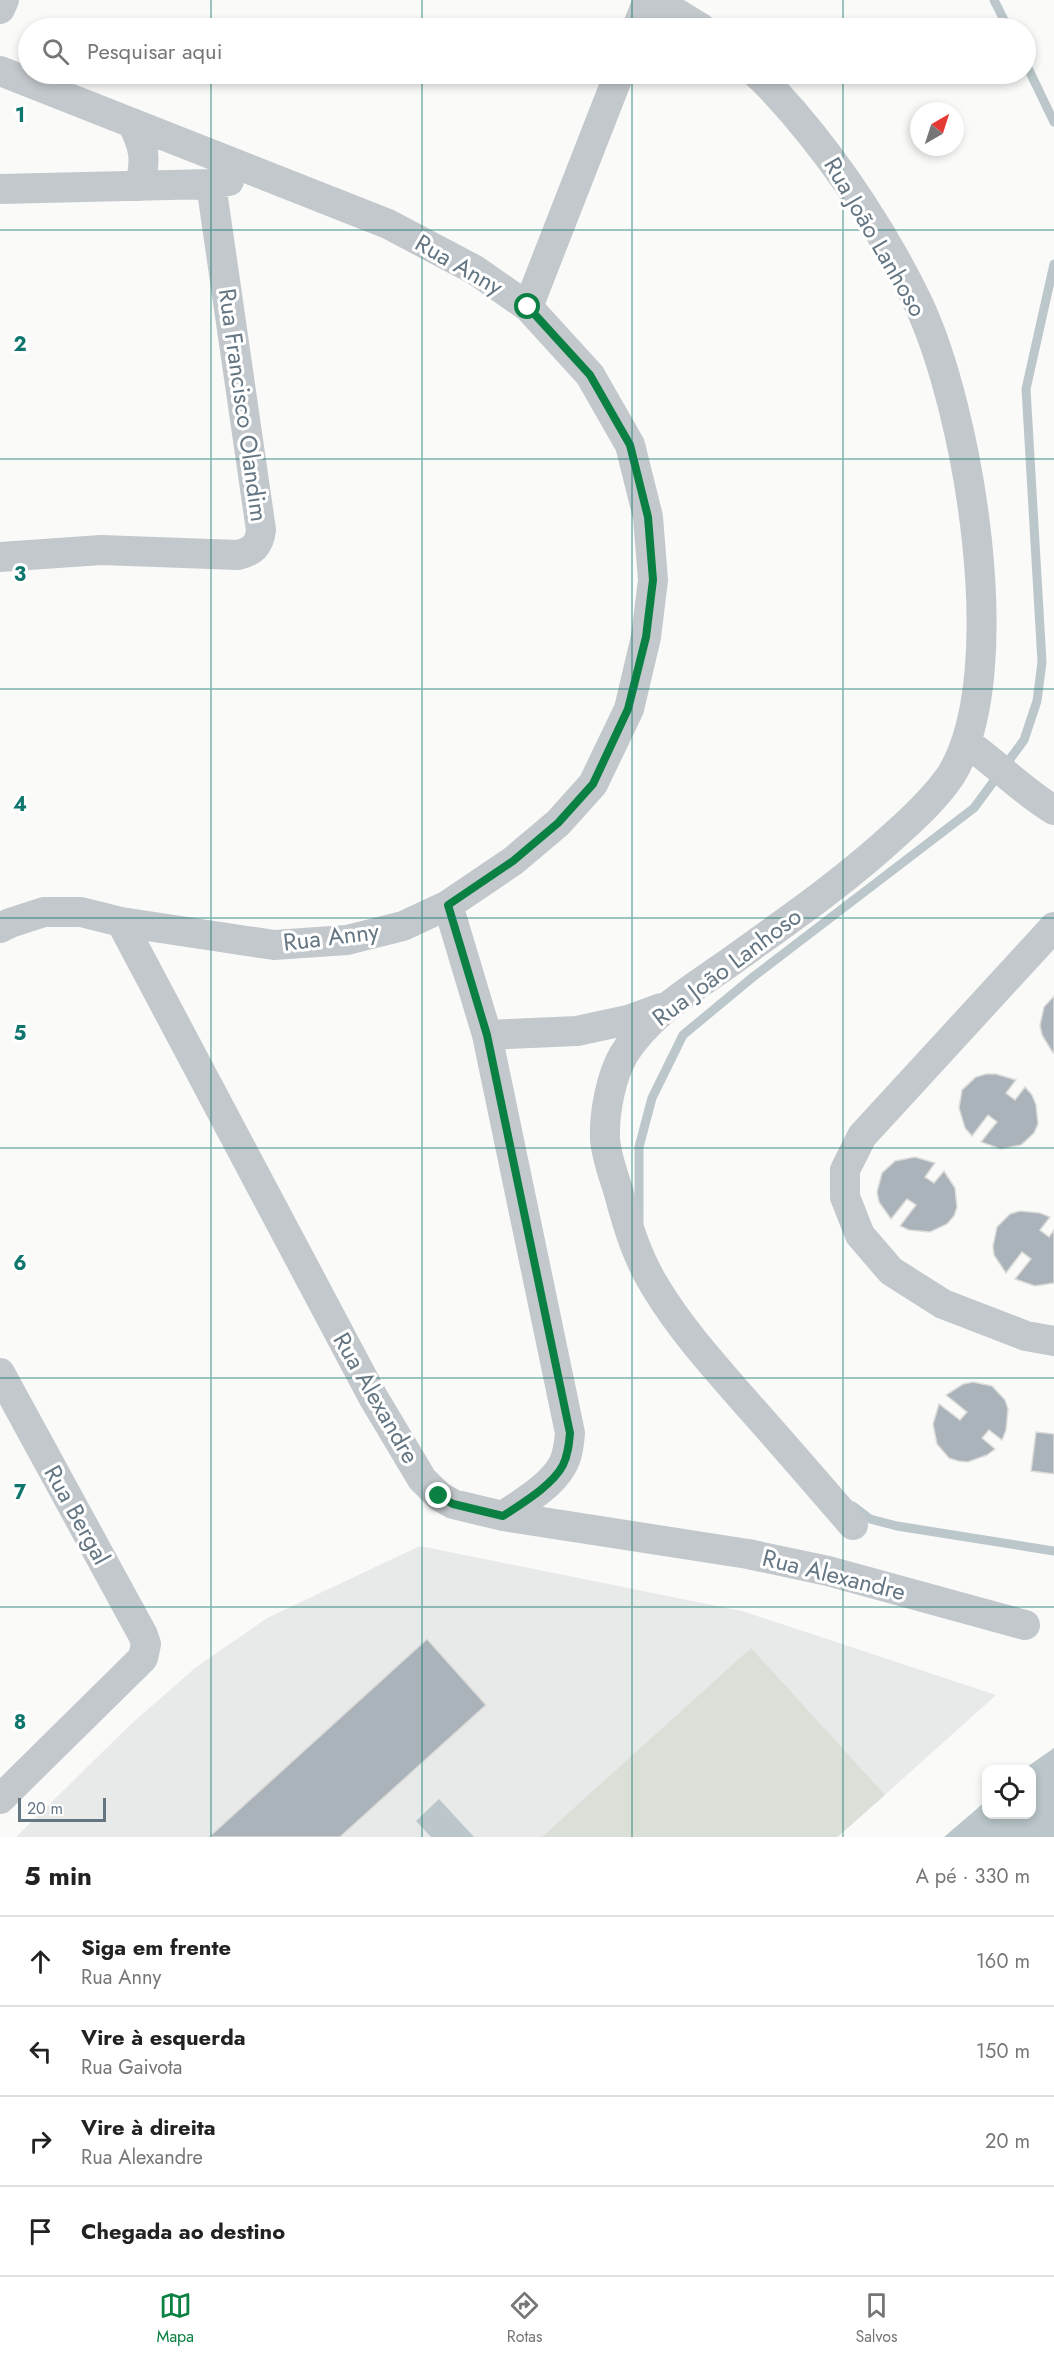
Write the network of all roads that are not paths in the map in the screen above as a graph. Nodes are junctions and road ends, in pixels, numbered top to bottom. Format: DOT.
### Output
graph roads {
  1 [pos="4,0"];
  2 [pos="648,0"];
  3 [pos="655,0"];
  4 [pos="0,9"];
  5 [pos="641,18"];
  6 [pos="685,18"];
  7 [pos="0,71"];
  8 [pos="18,78"];
  9 [pos="33,84"];
  10 [pos="615,84"];
  11 [pos="766,84"];
  12 [pos="132,123"];
  13 [pos="264,176"];
  14 [pos="211,184"];
  15 [pos="140,186"];
  16 [pos="0,189"];
  17 [pos="528,307"];
  18 [pos="0,557"];
  19 [pos="967,743"];
  20 [pos="1054,810"];
  21 [pos="448,905"];
  22 [pos="121,922"];
  23 [pos="1054,927"];
  24 [pos="0,928"];
  25 [pos="670,1005"];
  26 [pos="487,1035"];
  27 [pos="1054,1341"];
  28 [pos="0,1373"];
  29 [pos="503,1516"];
  30 [pos="853,1525"];
  31 [pos="1025,1624"];
  32 [pos="0,1799"];
  1 -- 4 [label="street"];
  2 -- 5 [label="street"];
  3 -- 6 [label="street"];
  7 -- 8 [label="street, Rua Anny"];
  9 -- 12 [label="street, Rua Anny"];
  10 -- 17 [label="street"];
  11 -- 19 [label="street, Rua João Lanhoso"];
  12 -- 13 [label="street, Rua Anny"];
  12 -- 15 [label="street"];
  13 -- 14 [label="street"];
  13 -- 17 [label="street, Rua Anny"];
  14 -- 15 [label="street"];
  14 -- 18 [label="street, Rua Francisco Olandim"];
  15 -- 16 [label="street"];
  17 -- 21 [label="street, Rua Anny"];
  19 -- 20 [label="street"];
  19 -- 25 [label="street, Rua João Lanhoso"];
  21 -- 22 [label="street, Rua Anny"];
  21 -- 26 [label="street"];
  22 -- 24 [label="street, Rua Anny"];
  22 -- 29 [label="street, Rua Alexandre"];
  23 -- 27 [label="street"];
  25 -- 26 [label="street"];
  25 -- 30 [label="street, Rua João Lanhoso"];
  26 -- 29 [label="street"];
  28 -- 32 [label="street, Rua Bergal"];
  29 -- 31 [label="street, Rua Alexandre"];
}
